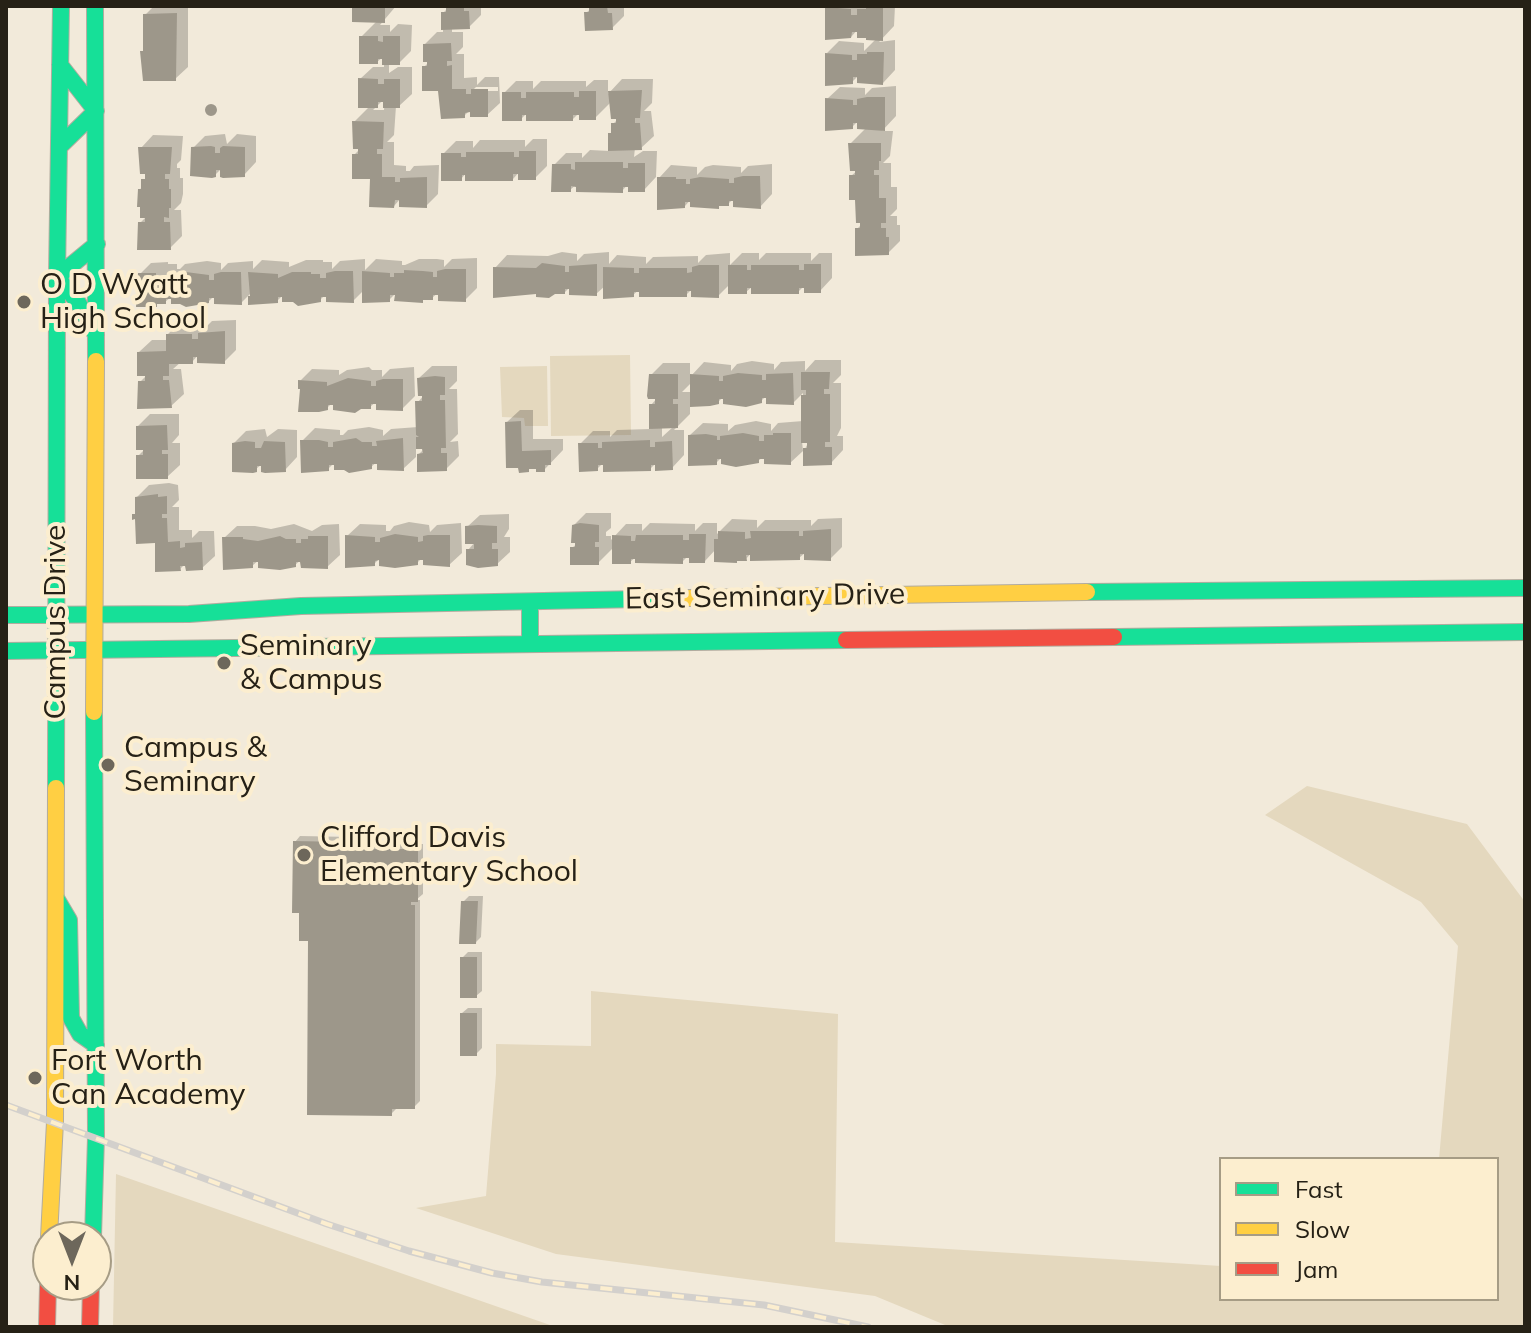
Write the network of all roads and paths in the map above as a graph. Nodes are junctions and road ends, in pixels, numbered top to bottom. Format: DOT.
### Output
graph roads {
  1 [pos="61,6"];
  2 [pos="95,6"];
  3 [pos="60,65"];
  4 [pos="96,111"];
  5 [pos="59,147"];
  6 [pos="97,244"];
  7 [pos="57,277"];
  8 [pos="96,336"];
  9 [pos="1525,588"];
  10 [pos="530,603"];
  11 [pos="93,614"];
  12 [pos="6,615"];
  13 [pos="56,615"];
  14 [pos="1525,632"];
  15 [pos="530,644"];
  16 [pos="94,650"];
  17 [pos="6,651"];
  18 [pos="56,651"];
  19 [pos="55,896"];
  20 [pos="96,1045"];
  21 [pos="50,1221"];
  22 [pos="93,1221"];
  23 [pos="48,1301"];
  24 [pos="91,1301"];
  25 [pos="47,1327"];
  26 [pos="90,1327"];
  1 -- 3 [label="main road, Campus Drive"];
  2 -- 4 [label="main road, Campus Drive"];
  3 -- 4 [label="main road"];
  3 -- 5 [label="main road, Campus Drive"];
  4 -- 5 [label="main road"];
  4 -- 6 [label="main road, Campus Drive"];
  5 -- 7 [label="main road, Campus Drive"];
  6 -- 7 [label="main road"];
  6 -- 8 [label="main road, Campus Drive"];
  7 -- 8 [label="main road"];
  7 -- 13 [label="main road, Campus Drive"];
  8 -- 11 [label="main road, Campus Drive"];
  9 -- 10 [label="main road, East Seminary Drive"];
  10 -- 11 [label="main road, East Seminary Drive"];
  10 -- 15 [label="main road"];
  11 -- 13 [label="main road, East Seminary Drive"];
  11 -- 16 [label="main road, Campus Drive"];
  12 -- 13 [label="main road, East Seminary Drive"];
  13 -- 18 [label="main road, Campus Drive"];
  14 -- 15 [label="main road, East Seminary Drive"];
  15 -- 16 [label="main road, East Seminary Drive"];
  16 -- 18 [label="main road, East Seminary Drive"];
  16 -- 20 [label="main road, Campus Drive"];
  17 -- 18 [label="main road, East Seminary Drive"];
  18 -- 19 [label="main road, Campus Drive"];
  19 -- 20 [label="main road"];
  19 -- 21 [label="main road, Campus Drive"];
  20 -- 22 [label="main road, Campus Drive"];
  23 -- 25 [label="main road"];
  24 -- 26 [label="main road"];
}
